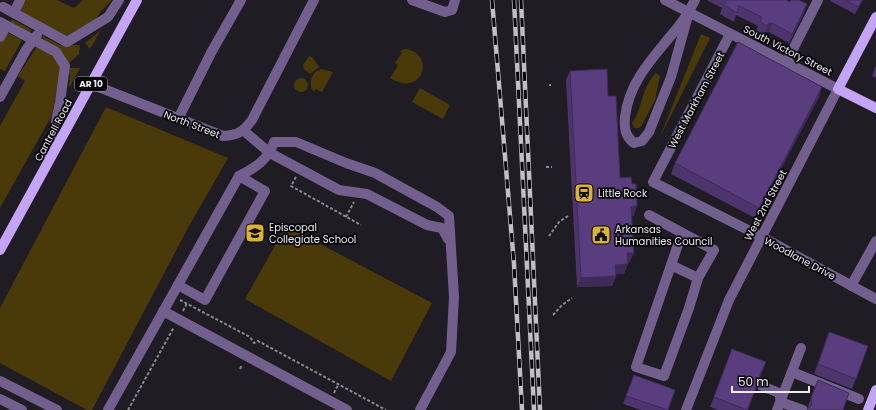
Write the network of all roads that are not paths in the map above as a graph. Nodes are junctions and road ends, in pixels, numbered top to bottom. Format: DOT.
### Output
graph roads {
  1 [pos="20,0"];
  2 [pos="119,0"];
  3 [pos="137,0"];
  4 [pos="241,0"];
  5 [pos="314,0"];
  6 [pos="412,0"];
  7 [pos="455,0"];
  8 [pos="665,0"];
  9 [pos="695,0"];
  10 [pos="816,1"];
  11 [pos="4,7"];
  12 [pos="689,12"];
  13 [pos="14,13"];
  14 [pos="876,17"];
  15 [pos="3,24"];
  16 [pos="41,29"];
  17 [pos="730,34"];
  18 [pos="0,36"];
  19 [pos="34,40"];
  20 [pos="786,63"];
  21 [pos="91,84"];
  22 [pos="838,89"];
  23 [pos="0,97"];
  24 [pos="876,108"];
  25 [pos="178,119"];
  26 [pos="244,131"];
  27 [pos="270,153"];
  28 [pos="661,167"];
  29 [pos="46,168"];
  30 [pos="239,176"];
  31 [pos="649,215"];
  32 [pos="682,233"];
  33 [pos="762,237"];
  34 [pos="876,241"];
  35 [pos="450,242"];
  36 [pos="0,250"];
  37 [pos="671,265"];
  38 [pos="698,278"];
  39 [pos="178,285"];
  40 [pos="851,286"];
  41 [pos="876,299"];
  42 [pos="163,311"];
  43 [pos="801,348"];
  44 [pos="792,372"];
  45 [pos="0,381"];
  46 [pos="762,386"];
  47 [pos="876,390"];
  48 [pos="0,398"];
  49 [pos="859,399"];
  50 [pos="779,406"];
  51 [pos="13,407"];
  52 [pos="22,410"];
  53 [pos="57,410"];
  54 [pos="108,410"];
  55 [pos="347,410"];
  56 [pos="420,410"];
  57 [pos="686,410"];
  58 [pos="802,410"];
  59 [pos="868,410"];
  1 -- 13 [label="street"];
  2 -- 16 [label="street"];
  3 -- 21 [label="main road, Cantrell Road / AR 10"];
  4 -- 25 [label="street"];
  5 -- 26 [label="street"];
  6 -- 7 [label="street"];
  8 -- 12 [label="street, South Victory Street"];
  9 -- 12 [label="street"];
  10 -- 20 [label="street"];
  11 -- 13 [label="street"];
  12 -- 12 [label="street"];
  12 -- 17 [label="street, South Victory Street"];
  13 -- 16 [label="street"];
  14 -- 22 [label="main road, West 2nd Street"];
  15 -- 18 [label="street"];
  15 -- 19 [label="street"];
  16 -- 19 [label="street"];
  17 -- 20 [label="street, South Victory Street"];
  17 -- 28 [label="street, West Markham Street"];
  19 -- 23 [label="street"];
  19 -- 29 [label="street"];
  20 -- 22 [label="street, South Victory Street"];
  21 -- 25 [label="street, North Street"];
  21 -- 29 [label="main road, Cantrell Road / AR 10"];
  22 -- 24 [label="main road, South Victory Street"];
  22 -- 33 [label="street, West 2nd Street"];
  25 -- 26 [label="street, North Street"];
  26 -- 27 [label="street"];
  27 -- 30 [label="street"];
  27 -- 35 [label="street"];
  27 -- 35 [label="street"];
  28 -- 33 [label="street, Woodlane Drive"];
  29 -- 36 [label="main road, Cantrell Road / AR 10"];
  30 -- 39 [label="street"];
  30 -- 39 [label="street"];
  31 -- 32 [label="street"];
  32 -- 37 [label="street"];
  32 -- 38 [label="street"];
  33 -- 40 [label="street, Woodlane Drive"];
  33 -- 57 [label="street, West 2nd Street"];
  34 -- 40 [label="street"];
  35 -- 56 [label="street"];
  37 -- 38 [label="street"];
  37 -- 38 [label="street"];
  39 -- 42 [label="street"];
  40 -- 41 [label="street, Woodlane Drive"];
  42 -- 54 [label="street"];
  42 -- 55 [label="street"];
  43 -- 44 [label="street"];
  44 -- 49 [label="street"];
  44 -- 50 [label="street"];
  45 -- 53 [label="street"];
  46 -- 50 [label="street"];
  47 -- 59 [label="main road"];
  48 -- 51 [label="street"];
  50 -- 58 [label="street"];
  51 -- 52 [label="street"];
}
